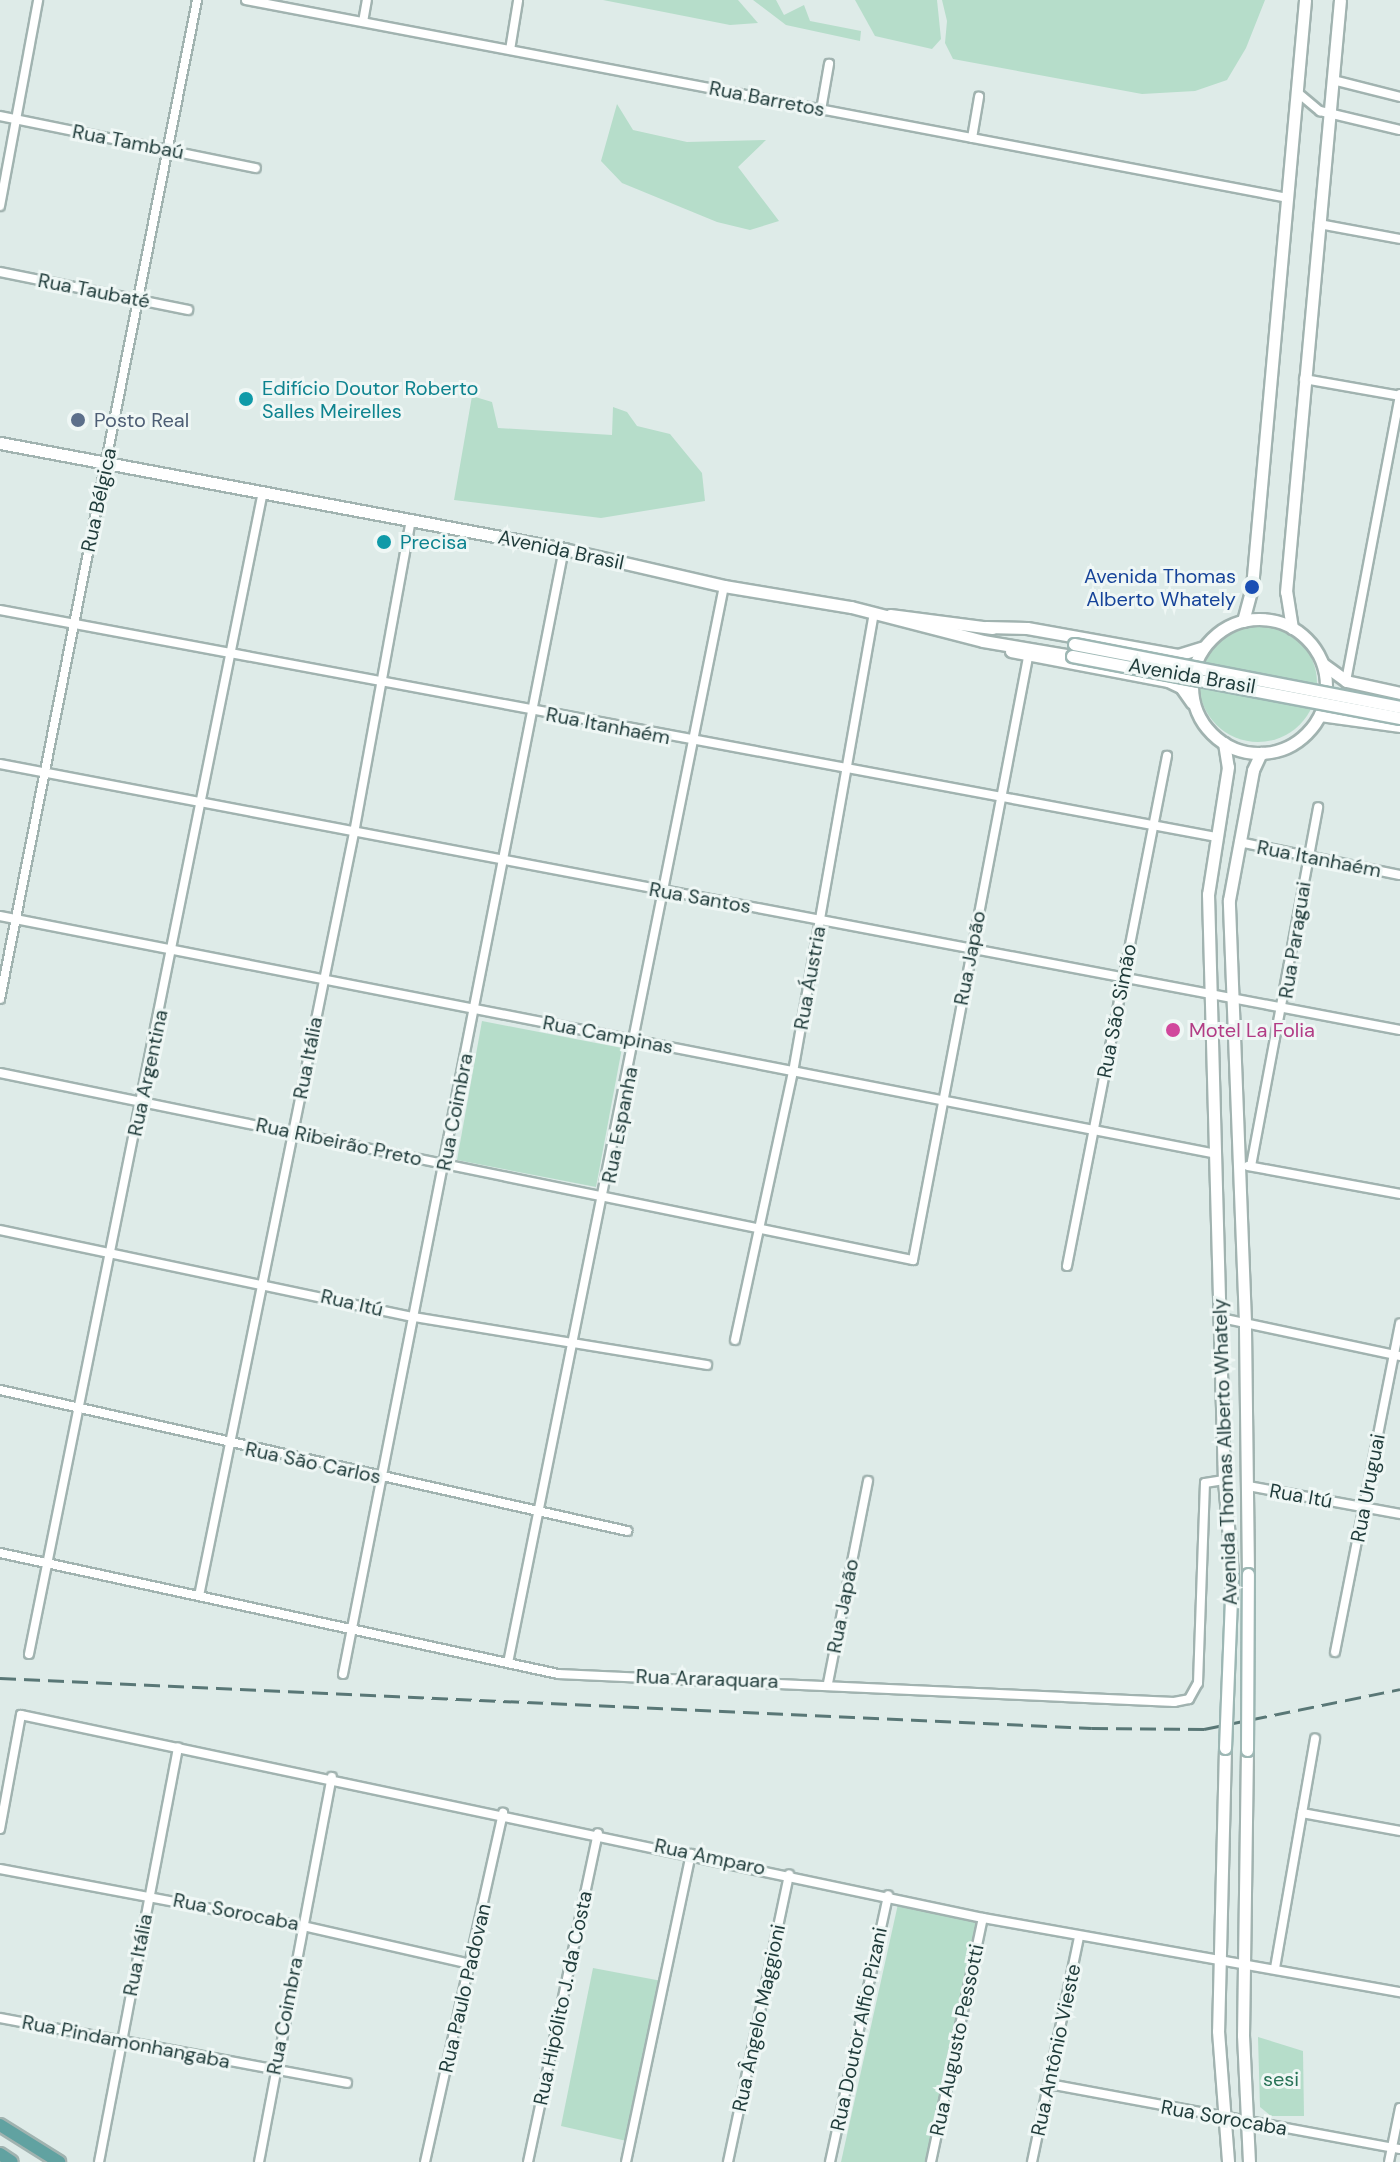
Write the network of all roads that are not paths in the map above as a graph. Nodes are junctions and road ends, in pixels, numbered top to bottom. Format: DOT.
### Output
graph roads {
  1 [pos="38,0"];
  2 [pos="197,0"];
  3 [pos="246,0"];
  4 [pos="367,0"];
  5 [pos="1305,0"];
  6 [pos="1340,0"];
  7 [pos="518,1"];
  8 [pos="363,22"];
  9 [pos="510,50"];
  10 [pos="829,64"];
  11 [pos="1333,80"];
  12 [pos="1297,92"];
  13 [pos="979,97"];
  14 [pos="1400,97"];
  15 [pos="821,110"];
  16 [pos="1330,114"];
  17 [pos="0,116"];
  18 [pos="18,119"];
  19 [pos="1400,130"];
  20 [pos="972,138"];
  21 [pos="168,150"];
  22 [pos="256,168"];
  23 [pos="1288,198"];
  24 [pos="0,206"];
  25 [pos="1319,224"];
  26 [pos="1400,239"];
  27 [pos="0,272"];
  28 [pos="141,300"];
  29 [pos="188,310"];
  30 [pos="1304,379"];
  31 [pos="1400,395"];
  32 [pos="0,443"];
  33 [pos="107,465"];
  34 [pos="263,491"];
  35 [pos="411,519"];
  36 [pos="564,549"];
  37 [pos="724,586"];
  38 [pos="0,610"];
  39 [pos="880,614"];
  40 [pos="1243,621"];
  41 [pos="74,624"];
  42 [pos="986,627"];
  43 [pos="1292,628"];
  44 [pos="983,641"];
  45 [pos="1205,647"];
  46 [pos="1073,650"];
  47 [pos="230,655"];
  48 [pos="1028,657"];
  49 [pos="1323,664"];
  50 [pos="1346,681"];
  51 [pos="379,682"];
  52 [pos="1400,693"];
  53 [pos="1400,707"];
  54 [pos="536,712"];
  55 [pos="1199,714"];
  56 [pos="1320,715"];
  57 [pos="1400,718"];
  58 [pos="1400,726"];
  59 [pos="696,743"];
  60 [pos="1224,743"];
  61 [pos="1261,753"];
  62 [pos="1167,756"];
  63 [pos="0,764"];
  64 [pos="847,766"];
  65 [pos="44,773"];
  66 [pos="999,795"];
  67 [pos="202,804"];
  68 [pos="1318,807"];
  69 [pos="1153,826"];
  70 [pos="354,833"];
  71 [pos="1217,837"];
  72 [pos="1239,842"];
  73 [pos="1309,858"];
  74 [pos="504,862"];
  75 [pos="1400,875"];
  76 [pos="666,893"];
  77 [pos="0,916"];
  78 [pos="15,919"];
  79 [pos="820,919"];
  80 [pos="973,948"];
  81 [pos="174,951"];
  82 [pos="1125,978"];
  83 [pos="324,980"];
  84 [pos="1212,995"];
  85 [pos="0,999"];
  86 [pos="1234,999"];
  87 [pos="476,1009"];
  88 [pos="1284,1009"];
  89 [pos="1400,1030"];
  90 [pos="637,1041"];
  91 [pos="793,1072"];
  92 [pos="0,1073"];
  93 [pos="142,1098"];
  94 [pos="943,1101"];
  95 [pos="1093,1130"];
  96 [pos="293,1133"];
  97 [pos="1216,1154"];
  98 [pos="445,1164"];
  99 [pos="1245,1165"];
  100 [pos="1400,1194"];
  101 [pos="606,1195"];
  102 [pos="760,1226"];
  103 [pos="0,1230"];
  104 [pos="109,1254"];
  105 [pos="913,1260"];
  106 [pos="1067,1266"];
  107 [pos="263,1283"];
  108 [pos="414,1317"];
  109 [pos="1221,1318"];
  110 [pos="1245,1322"];
  111 [pos="1400,1323"];
  112 [pos="735,1340"];
  113 [pos="576,1342"];
  114 [pos="1397,1355"];
  115 [pos="707,1365"];
  116 [pos="0,1390"];
  117 [pos="77,1406"];
  118 [pos="230,1445"];
  119 [pos="382,1478"];
  120 [pos="1224,1480"];
  121 [pos="868,1481"];
  122 [pos="1248,1486"];
  123 [pos="1364,1508"];
  124 [pos="540,1512"];
  125 [pos="1400,1514"];
  126 [pos="627,1531"];
  127 [pos="0,1553"];
  128 [pos="47,1563"];
  129 [pos="199,1596"];
  130 [pos="352,1629"];
  131 [pos="1335,1652"];
  132 [pos="29,1654"];
  133 [pos="508,1663"];
  134 [pos="343,1674"];
  135 [pos="828,1683"];
  136 [pos="1315,1738"];
  137 [pos="178,1747"];
  138 [pos="332,1777"];
  139 [pos="503,1813"];
  140 [pos="1302,1813"];
  141 [pos="0,1829"];
  142 [pos="1400,1831"];
  143 [pos="598,1833"];
  144 [pos="691,1854"];
  145 [pos="0,1869"];
  146 [pos="789,1874"];
  147 [pos="151,1895"];
  148 [pos="888,1895"];
  149 [pos="983,1918"];
  150 [pos="303,1926"];
  151 [pos="1079,1937"];
  152 [pos="1219,1963"];
  153 [pos="470,1964"];
  154 [pos="1243,1965"];
  155 [pos="1275,1968"];
  156 [pos="1400,1992"];
  157 [pos="0,2018"];
  158 [pos="121,2041"];
  159 [pos="273,2069"];
  160 [pos="347,2083"];
  161 [pos="1049,2084"];
  162 [pos="1400,2108"];
  163 [pos="1224,2119"];
  164 [pos="1246,2122"];
  165 [pos="0,2125"];
  166 [pos="1396,2149"];
  167 [pos="0,2154"];
  168 [pos="428,2161"];
  169 [pos="12,2162"];
  170 [pos="59,2162"];
  171 [pos="99,2162"];
  172 [pos="259,2162"];
  173 [pos="528,2162"];
  174 [pos="626,2162"];
  175 [pos="728,2162"];
  176 [pos="830,2162"];
  177 [pos="931,2162"];
  178 [pos="1032,2162"];
  179 [pos="1228,2162"];
  180 [pos="1249,2162"];
  181 [pos="1389,2162"];
  1 -- 18 [label="street"];
  2 -- 21 [label="street, Rua Bélgica"];
  3 -- 8 [label="street, Rua Barretos"];
  4 -- 8 [label="street"];
  5 -- 12 [label="main road"];
  6 -- 11 [label="main road"];
  7 -- 9 [label="street"];
  8 -- 9 [label="street, Rua Barretos"];
  9 -- 15 [label="street, Rua Barretos"];
  10 -- 15 [label="street"];
  11 -- 14 [label="street"];
  11 -- 16 [label="main road"];
  12 -- 16 [label="street"];
  12 -- 23 [label="main road"];
  13 -- 20 [label="street"];
  15 -- 20 [label="street, Rua Barretos"];
  16 -- 19 [label="street"];
  16 -- 25 [label="main road"];
  17 -- 18 [label="street, Rua Tambaú"];
  18 -- 21 [label="street, Rua Tambaú"];
  18 -- 24 [label="street"];
  20 -- 23 [label="street, Rua Barretos"];
  21 -- 22 [label="street, Rua Tambaú"];
  21 -- 28 [label="street, Rua Bélgica"];
  23 -- 40 [label="main road"];
  25 -- 26 [label="street"];
  25 -- 30 [label="main road"];
  27 -- 28 [label="street, Rua Taubaté"];
  28 -- 29 [label="street, Rua Taubaté"];
  28 -- 33 [label="street, Rua Bélgica"];
  30 -- 31 [label="street"];
  30 -- 43 [label="main road"];
  31 -- 50 [label="street"];
  32 -- 33 [label="main road, Avenida Brasil"];
  33 -- 34 [label="main road, Avenida Brasil"];
  33 -- 41 [label="street, Rua Bélgica"];
  34 -- 35 [label="main road, Avenida Brasil"];
  34 -- 47 [label="street, Rua Argentina"];
  35 -- 36 [label="main road, Avenida Brasil"];
  35 -- 51 [label="street, Rua Itália"];
  36 -- 37 [label="main road, Avenida Brasil"];
  36 -- 54 [label="street, Rua Coimbra"];
  37 -- 39 [label="main road, Avenida Brasil"];
  37 -- 59 [label="street, Rua Espanha"];
  38 -- 41 [label="street, Rua Itanhaém"];
  39 -- 42 [label="main road, Avenida Brasil"];
  39 -- 44 [label="main road, Avenida Brasil"];
  39 -- 64 [label="street, Rua Áustria"];
  40 -- 43 [label="main road"];
  40 -- 45 [label="main road"];
  41 -- 47 [label="street, Rua Itanhaém"];
  41 -- 65 [label="street, Rua Bélgica"];
  42 -- 45 [label="main road, Avenida Brasil"];
  42 -- 46 [label="main road, Avenida Brasil"];
  43 -- 49 [label="main road"];
  44 -- 46 [label="main road, Avenida Brasil"];
  44 -- 48 [label="main road, Avenida Brasil"];
  45 -- 55 [label="main road"];
  46 -- 53 [label="main road, Avenida Brasil, bridge"];
  46 -- 57 [label="main road, Avenida Brasil, bridge"];
  47 -- 51 [label="street, Rua Itanhaém"];
  47 -- 67 [label="street, Rua Argentina"];
  48 -- 55 [label="main road, Avenida Brasil"];
  48 -- 66 [label="street, Rua Japão"];
  49 -- 50 [label="main road"];
  49 -- 56 [label="main road"];
  50 -- 52 [label="main road"];
  51 -- 54 [label="street, Rua Itanhaém"];
  51 -- 70 [label="street, Rua Itália"];
  54 -- 59 [label="street, Rua Itanhaém"];
  54 -- 74 [label="street, Rua Coimbra"];
  55 -- 60 [label="main road"];
  56 -- 58 [label="main road"];
  56 -- 61 [label="main road"];
  59 -- 64 [label="street, Rua Itanhaém"];
  59 -- 76 [label="street, Rua Espanha"];
  60 -- 61 [label="main road"];
  60 -- 71 [label="main road, Avenida Thomas Alberto Whately"];
  61 -- 72 [label="main road, Avenida Thomas Alberto Whately"];
  62 -- 69 [label="street, Rua São Simão"];
  63 -- 65 [label="street, Rua Santos"];
  64 -- 66 [label="street, Rua Itanhaém"];
  64 -- 79 [label="street, Rua Áustria"];
  65 -- 67 [label="street, Rua Santos"];
  65 -- 78 [label="street, Rua Bélgica"];
  66 -- 69 [label="street, Rua Itanhaém"];
  66 -- 80 [label="street, Rua Japão"];
  67 -- 70 [label="street, Rua Santos"];
  67 -- 81 [label="street, Rua Argentina"];
  68 -- 73 [label="street, Rua Paraguai"];
  69 -- 71 [label="street, Rua Itanhaém"];
  69 -- 82 [label="street, Rua São Simão"];
  70 -- 74 [label="street, Rua Santos"];
  70 -- 83 [label="street, Rua Itália"];
  71 -- 84 [label="main road, Avenida Thomas Alberto Whately"];
  72 -- 73 [label="street, Rua Itanhaém"];
  72 -- 86 [label="main road, Avenida Thomas Alberto Whately"];
  73 -- 75 [label="street, Rua Itanhaém"];
  73 -- 88 [label="street, Rua Paraguai"];
  74 -- 76 [label="street, Rua Santos"];
  74 -- 87 [label="street, Rua Coimbra"];
  76 -- 79 [label="street, Rua Santos"];
  76 -- 90 [label="street, Rua Espanha"];
  77 -- 78 [label="street, Rua Campinas"];
  78 -- 81 [label="street, Rua Campinas"];
  78 -- 85 [label="street, Rua Bélgica"];
  79 -- 80 [label="street, Rua Santos"];
  79 -- 91 [label="street, Rua Áustria"];
  80 -- 82 [label="street, Rua Santos"];
  80 -- 94 [label="street, Rua Japão"];
  81 -- 83 [label="street, Rua Campinas"];
  81 -- 93 [label="street, Rua Argentina"];
  82 -- 84 [label="street, Rua Santos"];
  82 -- 95 [label="street, Rua São Simão"];
  83 -- 87 [label="street, Rua Campinas"];
  83 -- 96 [label="street, Rua Itália"];
  84 -- 86 [label="street, Rua Santos"];
  84 -- 97 [label="main road, Avenida Thomas Alberto Whately"];
  86 -- 88 [label="street, Rua Santos"];
  86 -- 99 [label="main road, Avenida Thomas Alberto Whately"];
  87 -- 90 [label="street, Rua Campinas"];
  87 -- 98 [label="street, Rua Coimbra"];
  88 -- 89 [label="street, Rua Santos"];
  88 -- 99 [label="street, Rua Paraguai"];
  90 -- 91 [label="street, Rua Campinas"];
  90 -- 101 [label="street, Rua Espanha"];
  91 -- 94 [label="street, Rua Campinas"];
  91 -- 102 [label="street, Rua Áustria"];
  92 -- 93 [label="street, Rua Ribeirão Preto"];
  93 -- 96 [label="street, Rua Ribeirão Preto"];
  93 -- 104 [label="street, Rua Argentina"];
  94 -- 95 [label="street, Rua Campinas"];
  94 -- 105 [label="street, Rua Japão"];
  95 -- 97 [label="street, Rua Campinas"];
  95 -- 106 [label="street, Rua São Simão"];
  96 -- 98 [label="street, Rua Ribeirão Preto"];
  96 -- 107 [label="street, Rua Itália"];
  97 -- 109 [label="main road, Avenida Thomas Alberto Whately"];
  98 -- 101 [label="street, Rua Ribeirão Preto"];
  98 -- 108 [label="street, Rua Coimbra"];
  99 -- 100 [label="street"];
  99 -- 110 [label="main road, Avenida Thomas Alberto Whately"];
  101 -- 102 [label="street, Rua Ribeirão Preto"];
  101 -- 113 [label="street, Rua Espanha"];
  102 -- 105 [label="street, Rua Ribeirão Preto"];
  102 -- 112 [label="street, Rua Áustria"];
  103 -- 104 [label="street, Rua Itú"];
  104 -- 107 [label="street, Rua Itú"];
  104 -- 117 [label="street, Rua Argentina"];
  107 -- 108 [label="street, Rua Itú"];
  107 -- 118 [label="street, Rua Itália"];
  108 -- 113 [label="street, Rua Itú"];
  108 -- 119 [label="street, Rua Coimbra"];
  109 -- 110 [label="street"];
  109 -- 120 [label="main road, Avenida Thomas Alberto Whately"];
  110 -- 114 [label="street"];
  110 -- 122 [label="main road, Avenida Thomas Alberto Whately"];
  111 -- 114 [label="street, Rua Uruguai"];
  113 -- 115 [label="street, Rua Itú"];
  113 -- 124 [label="street, Rua Espanha"];
  114 -- 123 [label="street, Rua Uruguai"];
  116 -- 117 [label="street, Rua São Carlos"];
  117 -- 118 [label="street, Rua São Carlos"];
  117 -- 128 [label="street, Rua Argentina"];
  118 -- 119 [label="street, Rua São Carlos"];
  118 -- 129 [label="street, Rua Itália"];
  119 -- 124 [label="street, Rua São Carlos"];
  119 -- 130 [label="street, Rua Coimbra"];
  120 -- 135 [label="street, Rua Araraquara"];
  120 -- 152 [label="main road, Avenida Thomas Alberto Whately, bridge"];
  121 -- 135 [label="street, Rua Japão"];
  122 -- 123 [label="street, Rua Itú"];
  122 -- 154 [label="main road, Avenida Thomas Alberto Whately, bridge"];
  123 -- 125 [label="street, Rua Itú"];
  123 -- 131 [label="street, Rua Uruguai"];
  124 -- 126 [label="street, Rua São Carlos"];
  124 -- 133 [label="street, Rua Espanha"];
  127 -- 128 [label="street, Rua Araraquara"];
  128 -- 129 [label="street, Rua Araraquara"];
  128 -- 132 [label="street, Rua Argentina"];
  129 -- 130 [label="street, Rua Araraquara"];
  130 -- 133 [label="street, Rua Araraquara"];
  130 -- 134 [label="street, Rua Coimbra"];
  133 -- 135 [label="street, Rua Araraquara"];
  136 -- 140 [label="street"];
  137 -- 138 [label="street, Rua Amparo"];
  137 -- 141 [label="street, Rua Amparo"];
  137 -- 147 [label="street, Rua Itália"];
  138 -- 139 [label="street, Rua Amparo"];
  138 -- 150 [label="street, Rua Coimbra"];
  139 -- 143 [label="street, Rua Amparo"];
  139 -- 153 [label="street, Rua Paulo Padovan"];
  140 -- 142 [label="street"];
  140 -- 155 [label="street"];
  143 -- 144 [label="street, Rua Amparo"];
  143 -- 173 [label="street, Rua Hipólito J. da Costa"];
  144 -- 146 [label="street, Rua Amparo"];
  144 -- 174 [label="street"];
  145 -- 147 [label="street, Rua Sorocaba"];
  146 -- 148 [label="street, Rua Amparo"];
  146 -- 175 [label="street, Rua Ângelo Maggioni"];
  147 -- 150 [label="street, Rua Sorocaba"];
  147 -- 158 [label="street, Rua Itália"];
  148 -- 149 [label="street, Rua Amparo"];
  148 -- 176 [label="street, Rua Doutor Alfio Pizani"];
  149 -- 151 [label="street, Rua Amparo"];
  149 -- 177 [label="street, Rua Augusto Pessotti"];
  150 -- 153 [label="street, Rua Sorocaba"];
  150 -- 159 [label="street, Rua Coimbra"];
  151 -- 152 [label="street, Rua Amparo"];
  151 -- 161 [label="street, Rua Antônio Vieste"];
  152 -- 154 [label="street, Rua Amparo"];
  152 -- 163 [label="main road, Avenida Thomas Alberto Whately"];
  153 -- 168 [label="street, Rua Paulo Padovan"];
  154 -- 155 [label="street, Rua Amparo"];
  154 -- 164 [label="main road, Avenida Thomas Alberto Whately"];
  155 -- 156 [label="street, Rua Amparo"];
  157 -- 158 [label="street, Rua Pindamonhangaba"];
  158 -- 159 [label="street, Rua Pindamonhangaba"];
  158 -- 171 [label="street, Rua Itália"];
  159 -- 160 [label="street, Rua Pindamonhangaba"];
  159 -- 172 [label="street, Rua Coimbra"];
  161 -- 163 [label="street, Rua Sorocaba"];
  161 -- 178 [label="street, Rua Antônio Vieste"];
  162 -- 166 [label="street"];
  163 -- 164 [label="street, Rua Sorocaba"];
  163 -- 179 [label="main road, Avenida Thomas Alberto Whately"];
  164 -- 166 [label="street, Rua Sorocaba"];
  164 -- 180 [label="main road, Avenida Thomas Alberto Whately"];
  165 -- 170 [label="main road"];
  166 -- 181 [label="street"];
  167 -- 169 [label="main road"];
}
